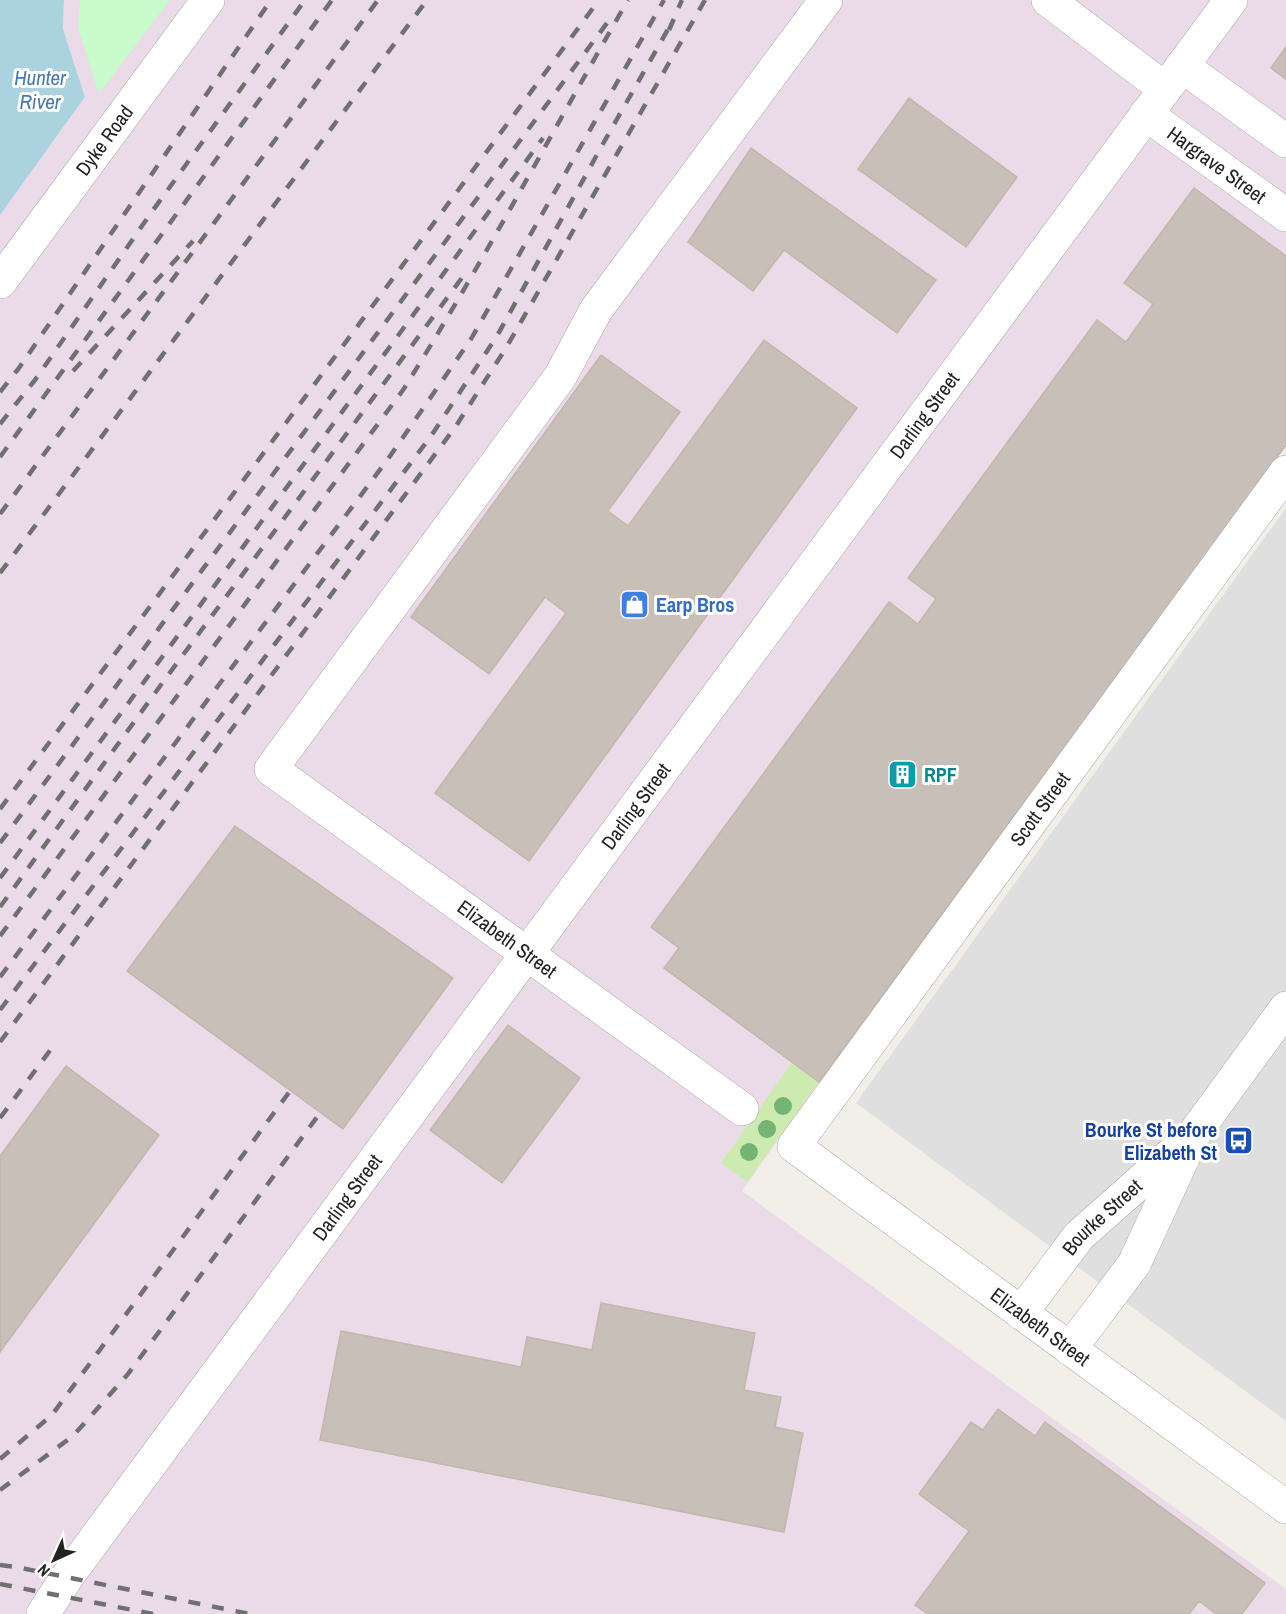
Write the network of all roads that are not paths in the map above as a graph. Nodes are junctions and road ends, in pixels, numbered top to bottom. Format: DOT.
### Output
graph roads {
  1 [pos="208,0"];
  2 [pos="826,0"];
  3 [pos="1048,0"];
  4 [pos="1231,0"];
  5 [pos="1164,90"];
  6 [pos="1286,141"];
  7 [pos="1286,215"];
  8 [pos="0,282"];
  9 [pos="1286,472"];
  10 [pos="527,954"];
  11 [pos="1286,1008"];
  12 [pos="742,1109"];
  13 [pos="1194,1134"];
  14 [pos="794,1146"];
  15 [pos="1022,1313"];
  16 [pos="1070,1349"];
  17 [pos="1286,1507"];
  18 [pos="43,1614"];
  1 -- 8 [label="street, Dyke Road"];
  2 -- 10 [label="street, Elizabeth Street"];
  3 -- 5 [label="street"];
  4 -- 5 [label="street, Darling Street"];
  5 -- 6 [label="street"];
  5 -- 7 [label="street, Hargrave Street"];
  5 -- 10 [label="street, Darling Street"];
  9 -- 14 [label="street, Scott Street"];
  10 -- 12 [label="street, Elizabeth Street"];
  10 -- 18 [label="street, Darling Street"];
  11 -- 13 [label="street, Bourke Street"];
  13 -- 15 [label="street, Bourke Street"];
  13 -- 16 [label="street, Bourke Street"];
  14 -- 15 [label="street, Elizabeth Street"];
  15 -- 16 [label="street, Elizabeth Street"];
  16 -- 17 [label="street, Elizabeth Street"];
}
